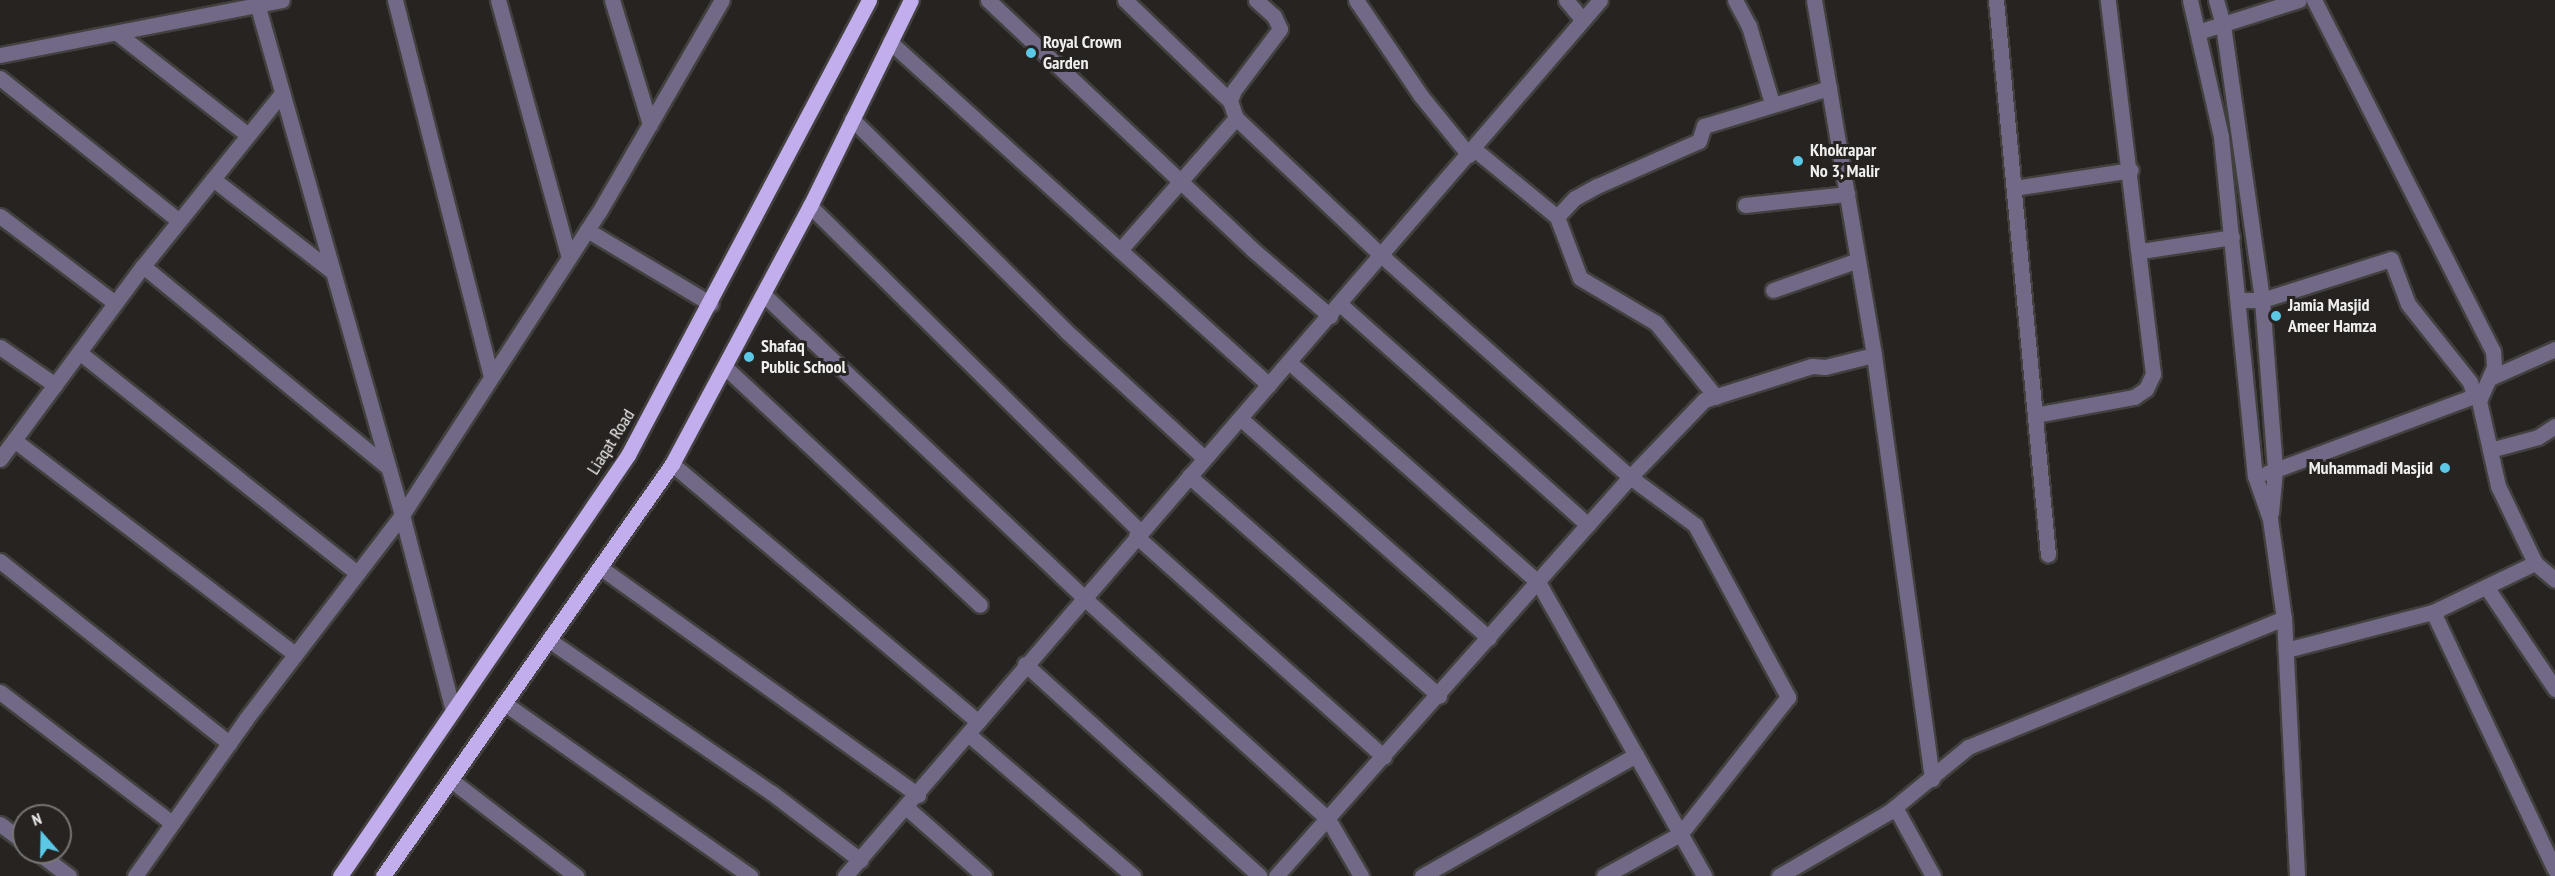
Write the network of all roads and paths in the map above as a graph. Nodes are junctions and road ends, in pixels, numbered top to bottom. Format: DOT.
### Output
graph roads {
  1 [pos="282,0"];
  2 [pos="395,0"];
  3 [pos="498,0"];
  4 [pos="612,0"];
  5 [pos="869,0"];
  6 [pos="911,0"];
  7 [pos="988,0"];
  8 [pos="1125,0"];
  9 [pos="1256,0"];
  10 [pos="1356,0"];
  11 [pos="1566,0"];
  12 [pos="1600,0"];
  13 [pos="1735,0"];
  14 [pos="1814,0"];
  15 [pos="1996,0"];
  16 [pos="2108,0"];
  17 [pos="2190,0"];
  18 [pos="2216,0"];
  19 [pos="2299,0"];
  20 [pos="2314,0"];
  21 [pos="257,3"];
  22 [pos="718,3"];
  23 [pos="1583,20"];
  24 [pos="2223,24"];
  25 [pos="2198,32"];
  26 [pos="117,33"];
  27 [pos="890,42"];
  28 [pos="0,55"];
  29 [pos="0,78"];
  30 [pos="1829,88"];
  31 [pos="282,93"];
  32 [pos="1230,101"];
  33 [pos="1772,103"];
  34 [pos="1236,118"];
  35 [pos="852,119"];
  36 [pos="650,124"];
  37 [pos="248,135"];
  38 [pos="1471,152"];
  39 [pos="2131,170"];
  40 [pos="213,179"];
  41 [pos="1181,181"];
  42 [pos="2014,188"];
  43 [pos="1847,194"];
  44 [pos="1745,205"];
  45 [pos="810,206"];
  46 [pos="0,216"];
  47 [pos="1557,217"];
  48 [pos="179,221"];
  49 [pos="587,230"];
  50 [pos="2232,237"];
  51 [pos="1120,250"];
  52 [pos="2141,251"];
  53 [pos="1382,256"];
  54 [pos="569,257"];
  55 [pos="1858,260"];
  56 [pos="143,266"];
  57 [pos="333,272"];
  58 [pos="1773,290"];
  59 [pos="764,295"];
  60 [pos="2239,300"];
  61 [pos="2262,300"];
  62 [pos="115,303"];
  63 [pos="711,304"];
  64 [pos="1340,304"];
  65 [pos="1330,316"];
  66 [pos="0,347"];
  67 [pos="2555,349"];
  68 [pos="79,352"];
  69 [pos="1874,355"];
  70 [pos="1289,362"];
  71 [pos="726,368"];
  72 [pos="490,376"];
  73 [pos="2490,378"];
  74 [pos="55,385"];
  75 [pos="1269,385"];
  76 [pos="1716,397"];
  77 [pos="2477,398"];
  78 [pos="2035,415"];
  79 [pos="1240,418"];
  80 [pos="2555,426"];
  81 [pos="14,440"];
  82 [pos="2490,450"];
  83 [pos="1204,458"];
  84 [pos="0,459"];
  85 [pos="672,464"];
  86 [pos="388,467"];
  87 [pos="2275,470"];
  88 [pos="1189,476"];
  89 [pos="2255,476"];
  90 [pos="1630,477"];
  91 [pos="402,515"];
  92 [pos="2270,519"];
  93 [pos="1588,525"];
  94 [pos="1138,534"];
  95 [pos="2048,555"];
  96 [pos="0,561"];
  97 [pos="2535,563"];
  98 [pos="601,568"];
  99 [pos="357,573"];
  100 [pos="2555,580"];
  101 [pos="1538,582"];
  102 [pos="2487,588"];
  103 [pos="1083,597"];
  104 [pos="980,605"];
  105 [pos="2433,612"];
  106 [pos="2283,618"];
  107 [pos="1490,638"];
  108 [pos="549,639"];
  109 [pos="2286,650"];
  110 [pos="295,654"];
  111 [pos="1025,664"];
  112 [pos="2555,689"];
  113 [pos="0,692"];
  114 [pos="1439,696"];
  115 [pos="504,704"];
  116 [pos="452,707"];
  117 [pos="973,728"];
  118 [pos="229,743"];
  119 [pos="1636,756"];
  120 [pos="1384,757"];
  121 [pos="1932,779"];
  122 [pos="450,780"];
  123 [pos="918,795"];
  124 [pos="1895,807"];
  125 [pos="907,808"];
  126 [pos="1328,819"];
  127 [pos="172,823"];
  128 [pos="1680,834"];
  129 [pos="860,860"];
  130 [pos="53,864"];
  131 [pos="2555,870"];
  132 [pos="69,876"];
  133 [pos="135,876"];
  134 [pos="340,876"];
  135 [pos="383,876"];
  136 [pos="576,876"];
  137 [pos="750,876"];
  138 [pos="846,876"];
  139 [pos="984,876"];
  140 [pos="1133,876"];
  141 [pos="1260,876"];
  142 [pos="1276,876"];
  143 [pos="1361,876"];
  144 [pos="1422,876"];
  145 [pos="1604,876"];
  146 [pos="1704,876"];
  147 [pos="1779,876"];
  148 [pos="1933,876"];
  149 [pos="2297,876"];
  1 -- 21 [label="street"];
  2 -- 72 [label="street"];
  3 -- 54 [label="street"];
  4 -- 36 [label="street"];
  5 -- 63 [label="main road, Liaqat Road"];
  6 -- 27 [label="main road"];
  7 -- 41 [label="street"];
  8 -- 32 [label="street"];
  9 -- 32 [label="street"];
  10 -- 38 [label="street"];
  11 -- 23 [label="street"];
  12 -- 23 [label="street"];
  13 -- 33 [label="street"];
  14 -- 30 [label="street"];
  15 -- 42 [label="street"];
  16 -- 39 [label="street"];
  17 -- 25 [label="street"];
  18 -- 24 [label="street"];
  19 -- 24 [label="street"];
  20 -- 73 [label="street"];
  21 -- 26 [label="street"];
  21 -- 31 [label="street"];
  22 -- 36 [label="street"];
  23 -- 38 [label="street"];
  24 -- 25 [label="street"];
  24 -- 61 [label="street"];
  25 -- 50 [label="street"];
  26 -- 28 [label="street"];
  26 -- 37 [label="street"];
  27 -- 35 [label="main road"];
  27 -- 51 [label="street"];
  29 -- 48 [label="street"];
  30 -- 33 [label="street"];
  30 -- 43 [label="street"];
  31 -- 37 [label="street"];
  31 -- 57 [label="street"];
  32 -- 34 [label="street"];
  33 -- 47 [label="street"];
  34 -- 41 [label="street"];
  34 -- 53 [label="street"];
  35 -- 45 [label="main road"];
  35 -- 83 [label="street"];
  36 -- 49 [label="street"];
  37 -- 40 [label="street"];
  38 -- 47 [label="street"];
  38 -- 53 [label="street"];
  39 -- 42 [label="street"];
  39 -- 52 [label="street"];
  40 -- 48 [label="street"];
  40 -- 57 [label="street"];
  41 -- 51 [label="street"];
  41 -- 65 [label="street"];
  42 -- 78 [label="street"];
  43 -- 44 [label="street"];
  43 -- 55 [label="street"];
  45 -- 59 [label="main road"];
  45 -- 94 [label="street"];
  46 -- 62 [label="street"];
  47 -- 76 [label="street"];
  48 -- 56 [label="street"];
  49 -- 54 [label="street"];
  49 -- 63 [label="street"];
  50 -- 52 [label="street"];
  50 -- 60 [label="street"];
  51 -- 75 [label="street"];
  52 -- 78 [label="street"];
  53 -- 64 [label="street"];
  53 -- 90 [label="street"];
  54 -- 72 [label="street"];
  55 -- 58 [label="street"];
  55 -- 69 [label="street"];
  56 -- 62 [label="street"];
  56 -- 86 [label="street"];
  57 -- 86 [label="street"];
  59 -- 71 [label="main road"];
  59 -- 103 [label="street"];
  60 -- 61 [label="street"];
  60 -- 89 [label="street"];
  61 -- 77 [label="street"];
  61 -- 87 [label="street"];
  62 -- 68 [label="street"];
  63 -- 116 [label="main road, Liaqat Road"];
  64 -- 65 [label="street"];
  64 -- 93 [label="street"];
  65 -- 70 [label="street"];
  66 -- 74 [label="street"];
  67 -- 73 [label="street"];
  68 -- 74 [label="street"];
  68 -- 99 [label="street"];
  69 -- 76 [label="street"];
  69 -- 121 [label="street"];
  70 -- 75 [label="street"];
  70 -- 101 [label="street"];
  71 -- 85 [label="main road"];
  71 -- 104 [label="street"];
  72 -- 91 [label="street"];
  73 -- 77 [label="street"];
  74 -- 81 [label="street"];
  75 -- 79 [label="street"];
  76 -- 90 [label="street"];
  77 -- 82 [label="street"];
  77 -- 87 [label="street"];
  78 -- 95 [label="street"];
  79 -- 83 [label="street"];
  79 -- 107 [label="street"];
  80 -- 82 [label="street"];
  81 -- 84 [label="street"];
  81 -- 110 [label="street"];
  82 -- 97 [label="street"];
  83 -- 88 [label="street"];
  85 -- 98 [label="main road"];
  85 -- 117 [label="street"];
  86 -- 91 [label="street"];
  87 -- 89 [label="street"];
  87 -- 92 [label="street"];
  88 -- 94 [label="street"];
  88 -- 114 [label="street"];
  89 -- 92 [label="street"];
  90 -- 93 [label="street"];
  90 -- 128 [label="street"];
  91 -- 99 [label="street"];
  91 -- 116 [label="street"];
  92 -- 106 [label="street"];
  93 -- 101 [label="street"];
  94 -- 103 [label="street"];
  94 -- 120 [label="street"];
  96 -- 118 [label="street"];
  97 -- 100 [label="street"];
  97 -- 102 [label="street"];
  98 -- 108 [label="main road"];
  98 -- 123 [label="street"];
  99 -- 110 [label="street"];
  101 -- 107 [label="street"];
  101 -- 119 [label="street"];
  102 -- 105 [label="street"];
  102 -- 112 [label="street"];
  103 -- 111 [label="street"];
  103 -- 126 [label="street"];
  105 -- 109 [label="street"];
  105 -- 131 [label="street"];
  106 -- 109 [label="street"];
  106 -- 121 [label="street"];
  107 -- 114 [label="street"];
  108 -- 115 [label="main road"];
  108 -- 129 [label="street"];
  109 -- 149 [label="street"];
  110 -- 118 [label="street"];
  111 -- 117 [label="street"];
  111 -- 141 [label="street"];
  113 -- 127 [label="street"];
  114 -- 120 [label="street"];
  115 -- 122 [label="main road"];
  115 -- 137 [label="street"];
  116 -- 134 [label="main road, Liaqat Road"];
  117 -- 123 [label="street"];
  117 -- 140 [label="street"];
  118 -- 127 [label="street"];
  119 -- 128 [label="street"];
  119 -- 144 [label="street"];
  120 -- 126 [label="street"];
  121 -- 124 [label="street"];
  122 -- 135 [label="main road"];
  122 -- 136 [label="street"];
  123 -- 125 [label="street"];
  124 -- 147 [label="street"];
  124 -- 148 [label="street"];
  125 -- 129 [label="street"];
  125 -- 139 [label="street"];
  126 -- 142 [label="street"];
  126 -- 143 [label="street"];
  127 -- 133 [label="street"];
  128 -- 145 [label="street"];
  128 -- 146 [label="street"];
  129 -- 138 [label="street"];
  130 -- 132 [label="street"];
}
